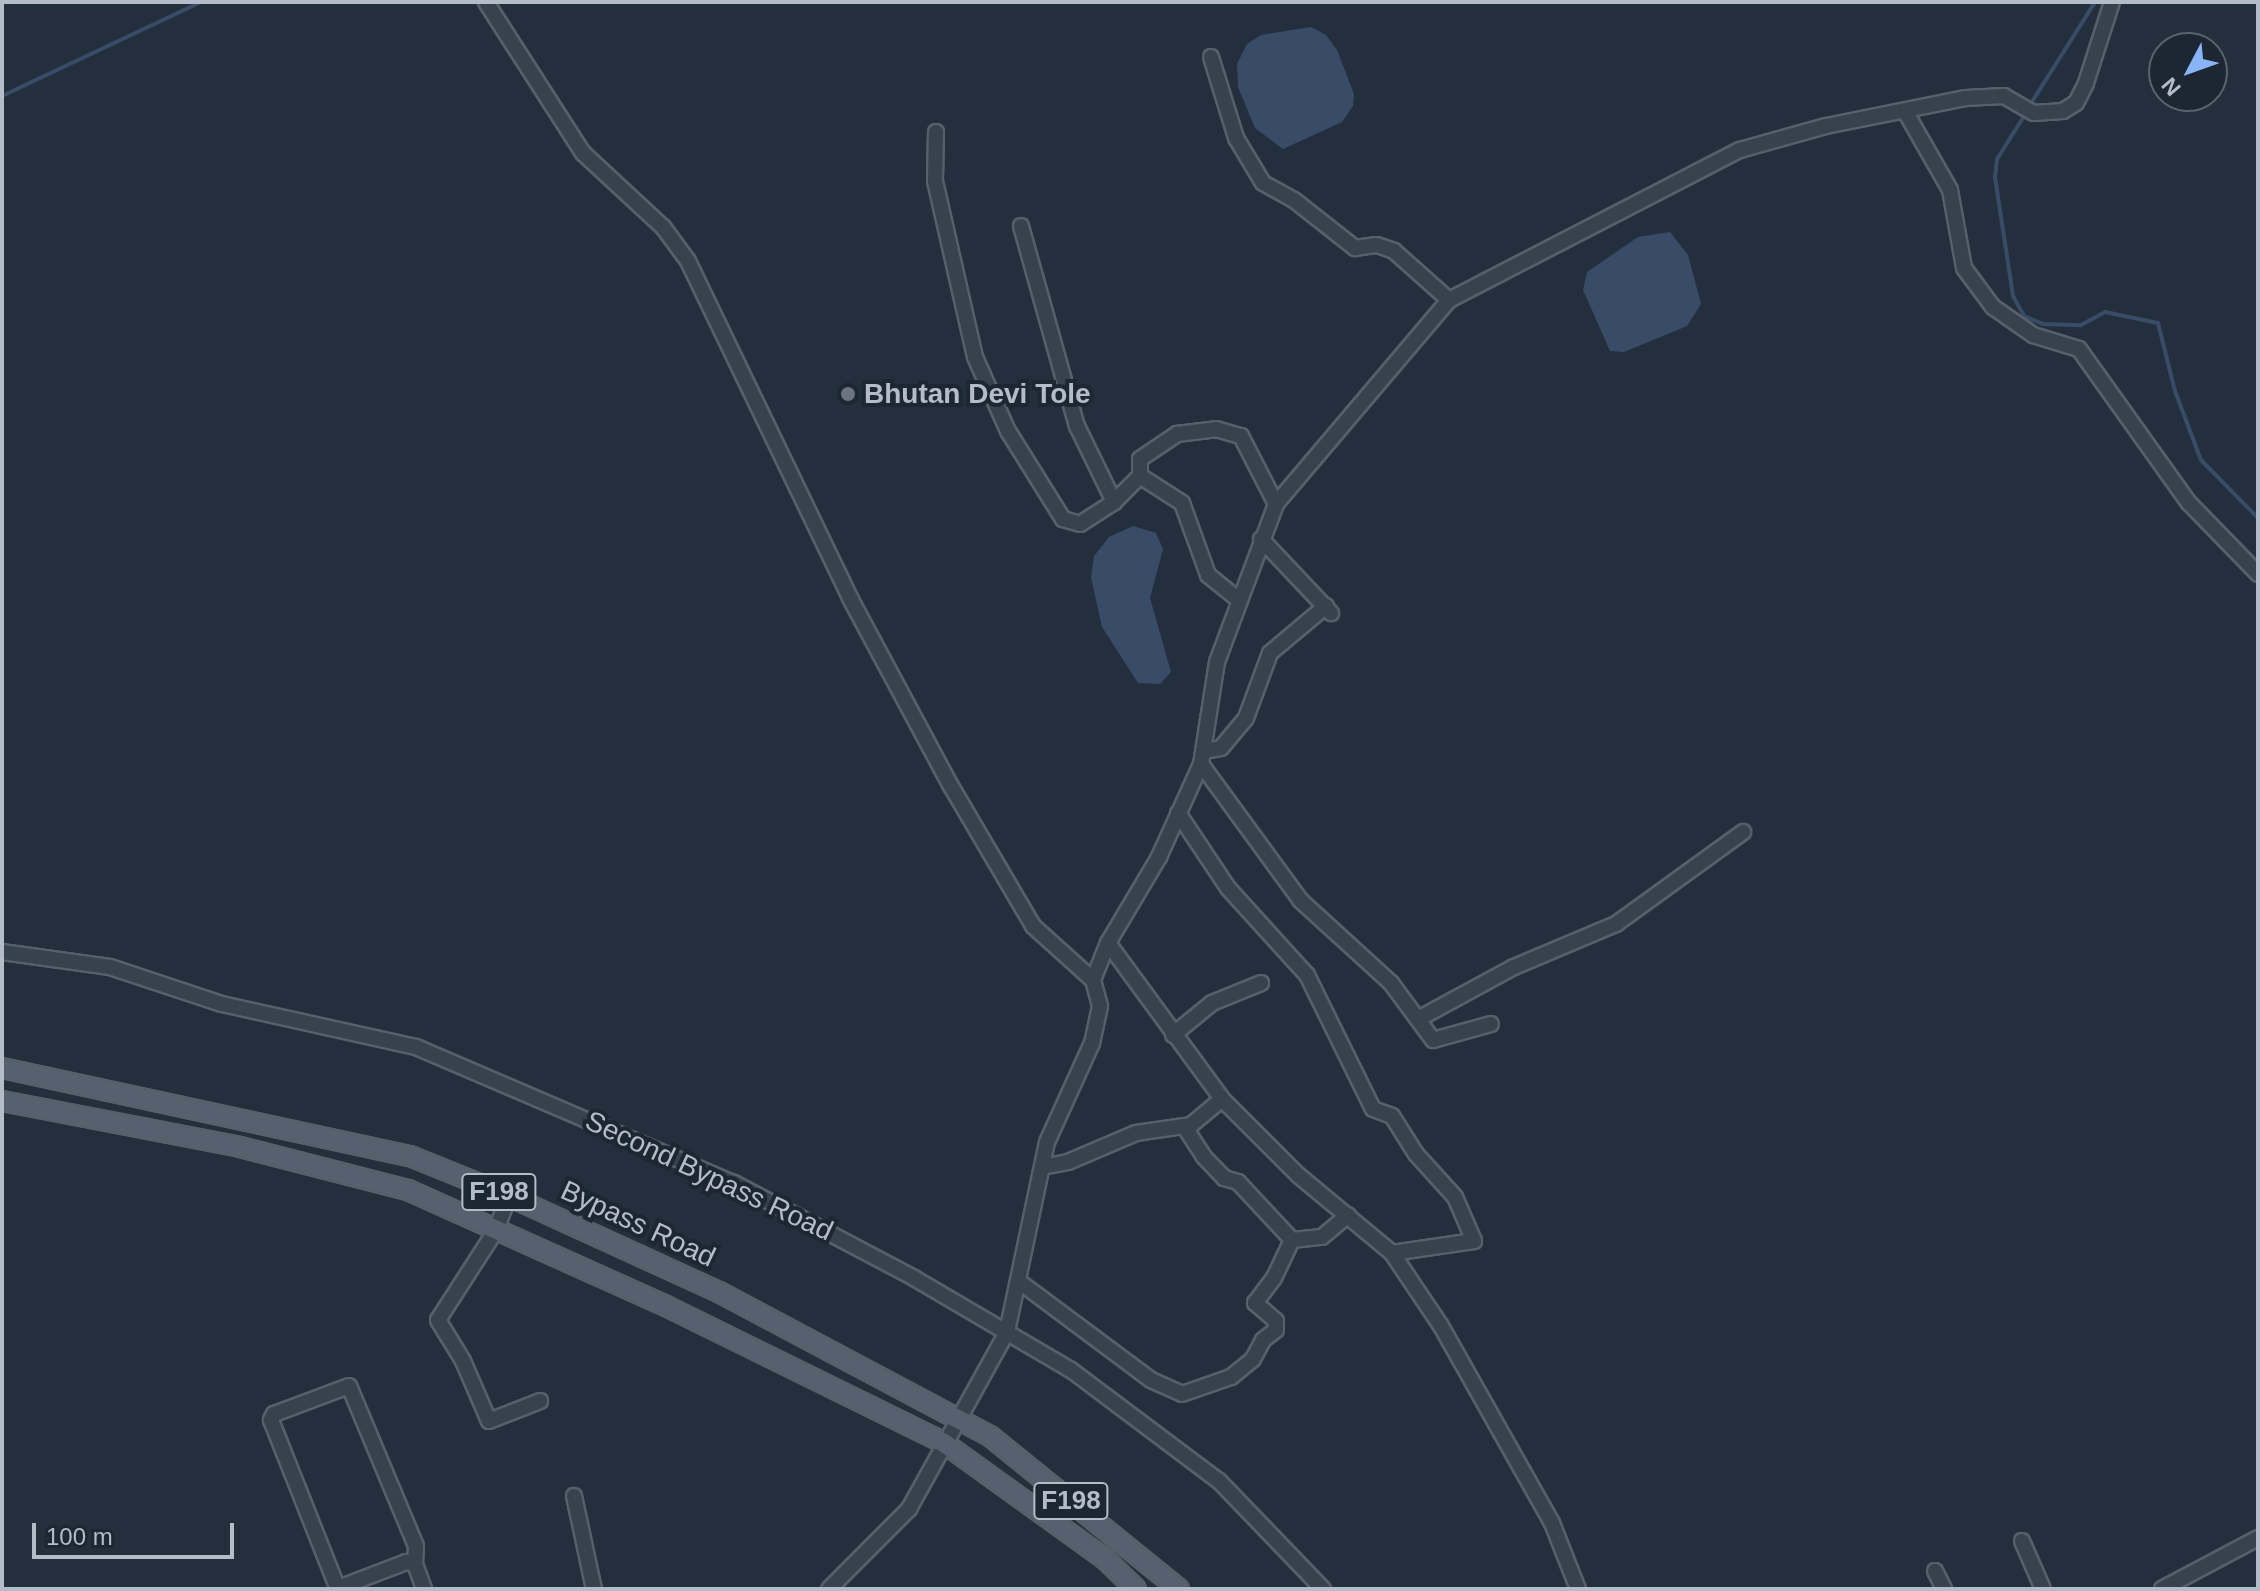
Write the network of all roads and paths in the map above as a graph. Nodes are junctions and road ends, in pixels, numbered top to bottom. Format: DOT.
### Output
graph roads {
  1 [pos="486,2"];
  2 [pos="2112,2"];
  3 [pos="1211,57"];
  4 [pos="1905,111"];
  5 [pos="936,132"];
  6 [pos="1021,226"];
  7 [pos="1449,300"];
  8 [pos="1140,476"];
  9 [pos="1114,502"];
  10 [pos="1276,504"];
  11 [pos="1261,539"];
  12 [pos="2258,574"];
  13 [pos="1239,600"];
  14 [pos="1202,757"];
  15 [pos="1178,813"];
  16 [pos="1743,832"];
  17 [pos="1108,943"];
  18 [pos="2,952"];
  19 [pos="1093,980"];
  20 [pos="1261,983"];
  21 [pos="1420,1018"];
  22 [pos="1491,1024"];
  23 [pos="1173,1035"];
  24 [pos="2,1068"];
  25 [pos="34,1073"];
  26 [pos="1222,1099"];
  27 [pos="2,1101"];
  28 [pos="31,1106"];
  29 [pos="1184,1126"];
  30 [pos="1042,1167"];
  31 [pos="509,1196"];
  32 [pos="1348,1215"];
  33 [pos="496,1230"];
  34 [pos="1292,1240"];
  35 [pos="1392,1253"];
  36 [pos="1021,1283"];
  37 [pos="1007,1332"];
  38 [pos="540,1401"];
  39 [pos="959,1419"];
  40 [pos="944,1443"];
  41 [pos="574,1496"];
  42 [pos="2258,1538"];
  43 [pos="2022,1541"];
  44 [pos="415,1564"];
  45 [pos="1935,1571"];
  46 [pos="424,1589"];
  47 [pos="594,1589"];
  48 [pos="829,1589"];
  49 [pos="1136,1589"];
  50 [pos="1179,1589"];
  51 [pos="1323,1589"];
  52 [pos="1578,1589"];
  53 [pos="1944,1589"];
  54 [pos="2043,1589"];
  55 [pos="2162,1589"];
  1 -- 19 [label="street"];
  2 -- 4 [label="street"];
  3 -- 7 [label="street"];
  4 -- 7 [label="street"];
  4 -- 12 [label="street"];
  5 -- 9 [label="street"];
  6 -- 9 [label="street"];
  7 -- 10 [label="street"];
  8 -- 9 [label="street"];
  8 -- 10 [label="street"];
  8 -- 13 [label="street"];
  10 -- 11 [label="street"];
  11 -- 13 [label="street"];
  11 -- 14 [label="street"];
  13 -- 14 [label="street"];
  14 -- 15 [label="street"];
  14 -- 21 [label="street"];
  15 -- 17 [label="street"];
  15 -- 35 [label="street"];
  16 -- 21 [label="street"];
  17 -- 19 [label="street"];
  17 -- 23 [label="street"];
  18 -- 37 [label="street, Second Bypass Road"];
  19 -- 30 [label="street"];
  20 -- 23 [label="street"];
  21 -- 22 [label="street"];
  23 -- 26 [label="street"];
  24 -- 25 [label="main road, Bypass Road / F198"];
  25 -- 28 [label="main road"];
  25 -- 31 [label="main road, Bypass Road / F198"];
  26 -- 29 [label="street"];
  26 -- 32 [label="street"];
  27 -- 28 [label="main road, F198"];
  28 -- 33 [label="main road, F198"];
  29 -- 30 [label="street"];
  29 -- 34 [label="street"];
  30 -- 36 [label="street"];
  31 -- 33 [label="street"];
  31 -- 39 [label="main road, Bypass Road / F198"];
  32 -- 34 [label="street"];
  32 -- 35 [label="street"];
  33 -- 38 [label="street"];
  33 -- 40 [label="main road, F198"];
  34 -- 36 [label="street"];
  35 -- 52 [label="street"];
  36 -- 37 [label="street"];
  37 -- 39 [label="street"];
  37 -- 51 [label="street, Second Bypass Road"];
  39 -- 40 [label="street"];
  39 -- 50 [label="main road, Bypass Road / F198"];
  40 -- 48 [label="street"];
  40 -- 49 [label="main road, F198"];
  41 -- 47 [label="street"];
  42 -- 55 [label="street"];
  43 -- 54 [label="street"];
  44 -- 44 [label="street"];
  44 -- 46 [label="street"];
  45 -- 53 [label="street"];
}
